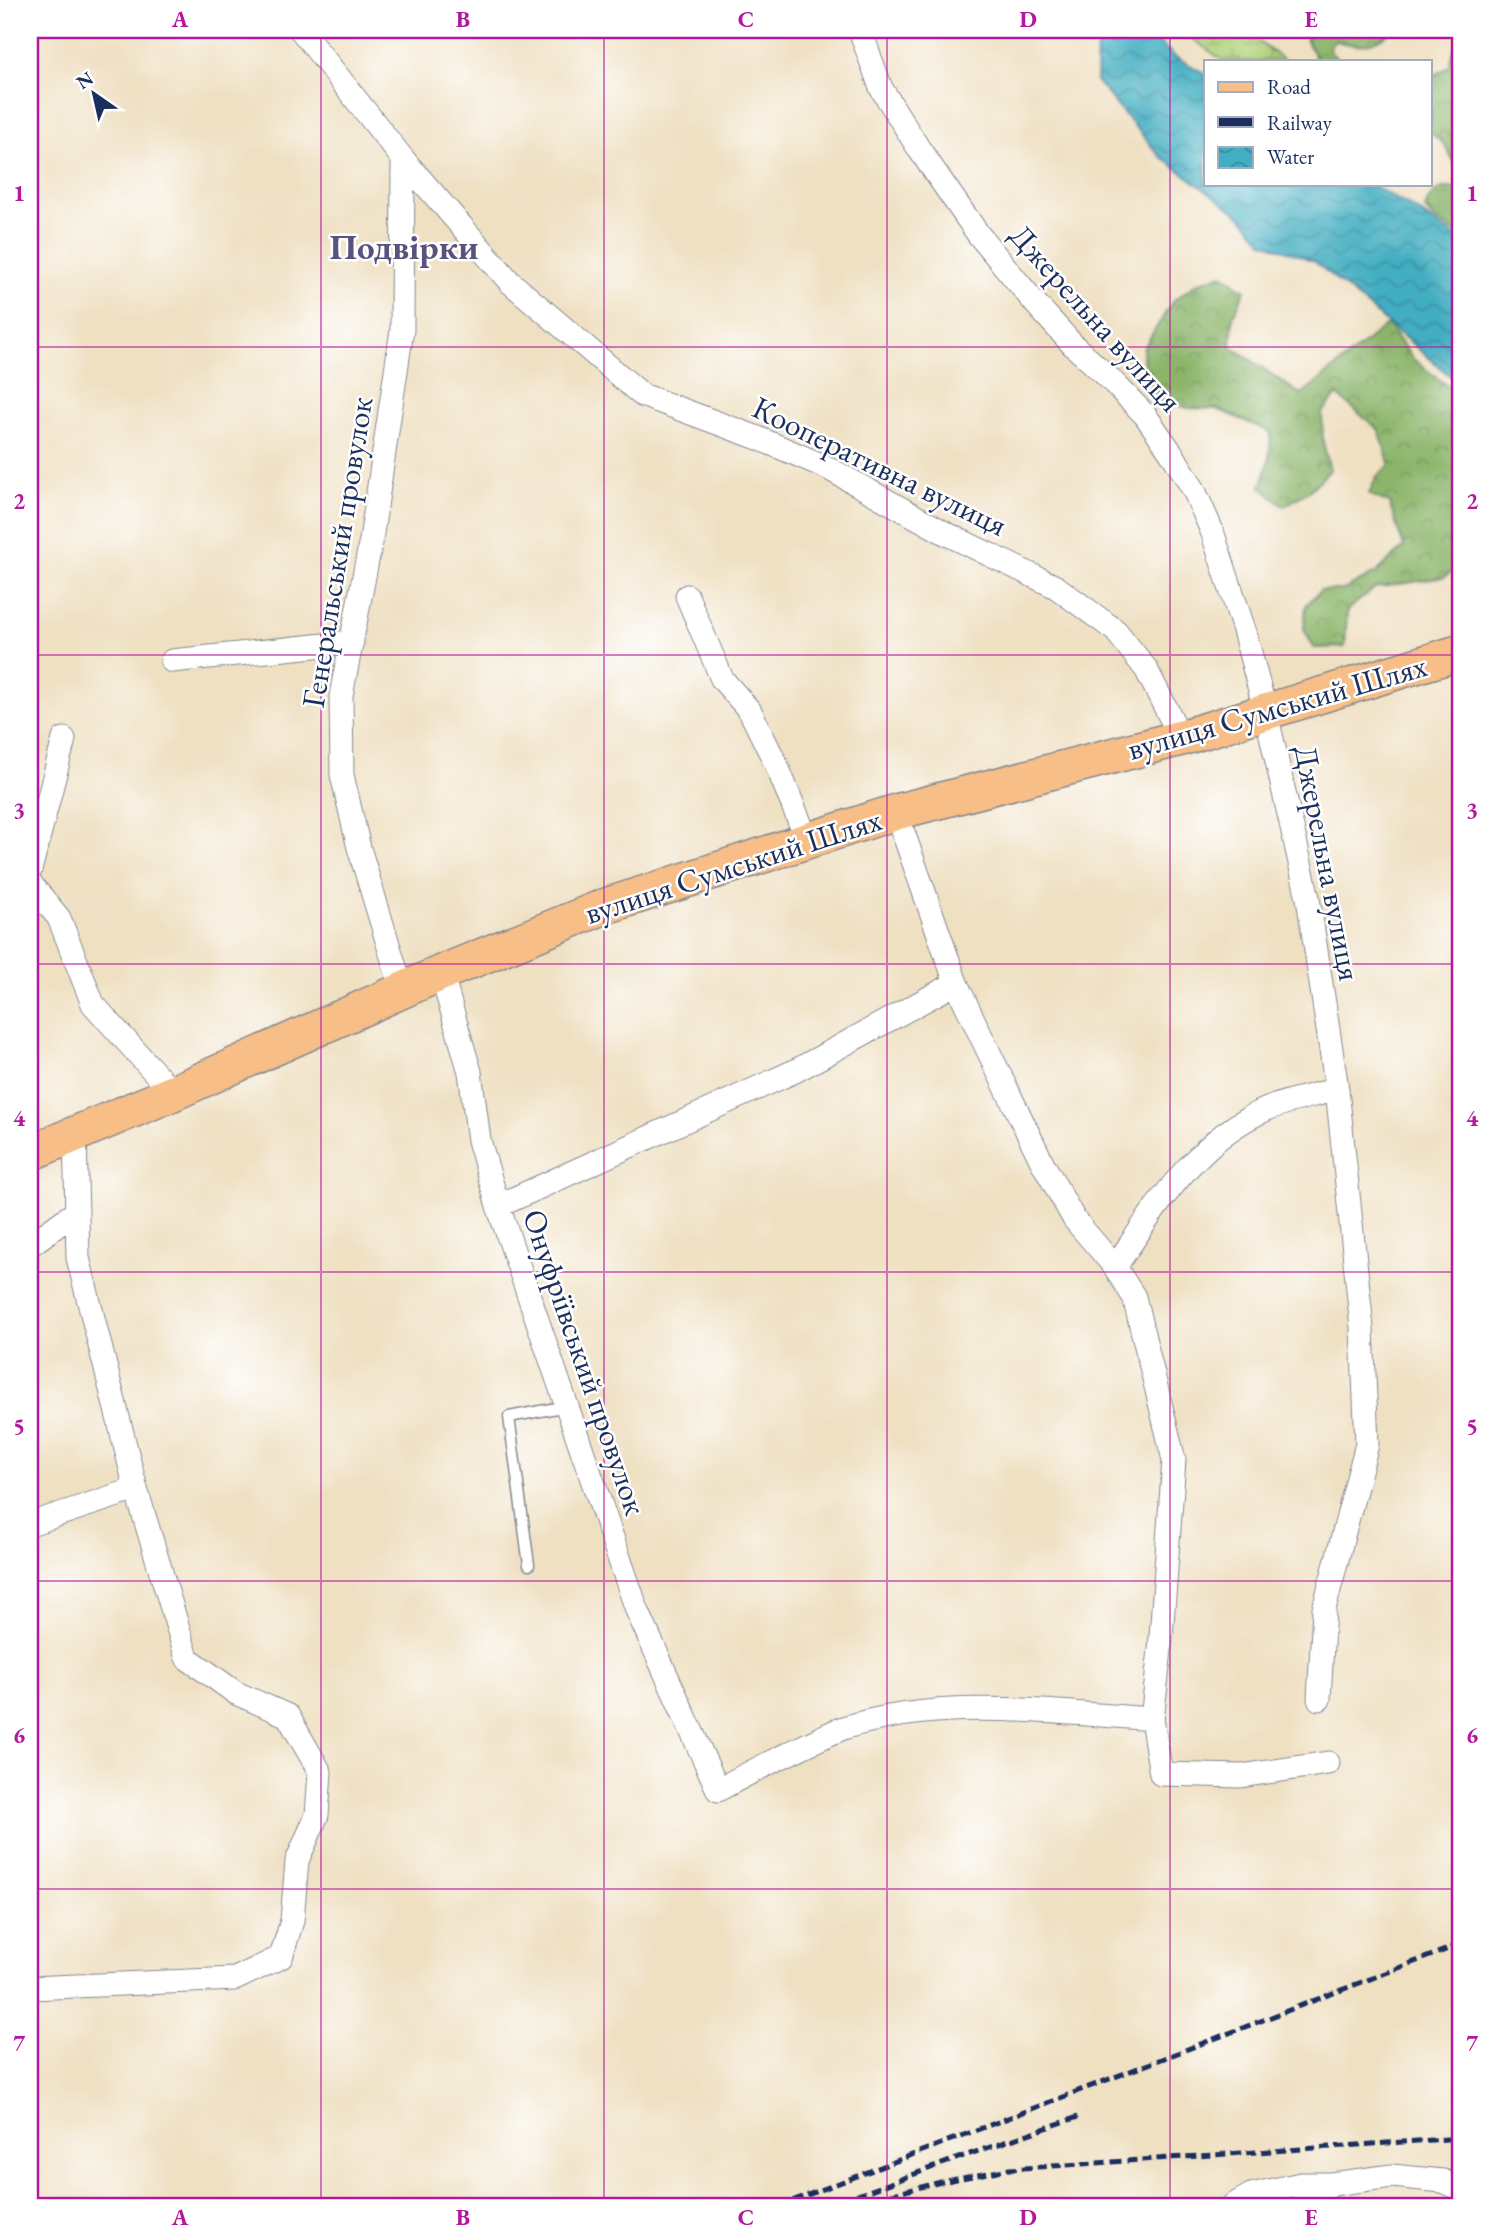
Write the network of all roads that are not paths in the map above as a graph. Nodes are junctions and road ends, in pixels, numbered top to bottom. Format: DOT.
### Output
graph roads {
  1 [pos="301,30"];
  2 [pos="860,30"];
  3 [pos="403,159"];
  4 [pos="687,596"];
  5 [pos="352,642"];
  6 [pos="1461,652"];
  7 [pos="172,662"];
  8 [pos="1266,713"];
  9 [pos="1181,738"];
  10 [pos="64,740"];
  11 [pos="896,812"];
  12 [pos="807,840"];
  13 [pos="30,870"];
  14 [pos="30,883"];
  15 [pos="441,973"];
  16 [pos="956,983"];
  17 [pos="402,990"];
  18 [pos="1337,1089"];
  19 [pos="173,1093"];
  20 [pos="75,1134"];
  21 [pos="30,1153"];
  22 [pos="498,1206"];
  23 [pos="77,1212"];
  24 [pos="30,1245"];
  25 [pos="1115,1267"];
  26 [pos="560,1407"];
  27 [pos="136,1489"];
  28 [pos="30,1524"];
  29 [pos="529,1565"];
  30 [pos="1319,1699"];
  31 [pos="1152,1719"];
  32 [pos="1328,1763"];
  33 [pos="30,1988"];
  34 [pos="1332,2183"];
  35 [pos="1461,2189"];
  36 [pos="1232,2206"];
  37 [pos="1302,2206"];
  1 -- 3 [label="street, Кооперативна вулиця"];
  2 -- 8 [label="street, Джерельна вулиця"];
  3 -- 5 [label="street, Генеральський провулок"];
  3 -- 9 [label="street, Кооперативна вулиця"];
  4 -- 12 [label="street"];
  5 -- 7 [label="street"];
  5 -- 17 [label="street, Генеральський провулок"];
  6 -- 8 [label="main road, вулиця Сумський Шлях"];
  8 -- 9 [label="main road, вулиця Сумський Шлях"];
  8 -- 18 [label="street, Джерельна вулиця"];
  9 -- 11 [label="main road, вулиця Сумський Шлях"];
  10 -- 13 [label="street"];
  11 -- 12 [label="main road, вулиця Сумський Шлях"];
  11 -- 16 [label="street"];
  12 -- 15 [label="main road, вулиця Сумський Шлях"];
  14 -- 19 [label="street"];
  15 -- 17 [label="main road, вулиця Сумський Шлях"];
  15 -- 22 [label="street, Онуфріївський провулок"];
  16 -- 22 [label="street"];
  16 -- 25 [label="street"];
  17 -- 19 [label="main road, вулиця Сумський Шлях"];
  18 -- 25 [label="street"];
  18 -- 30 [label="street, Джерельна вулиця"];
  19 -- 20 [label="main road, вулиця Сумський Шлях"];
  20 -- 21 [label="main road, вулиця Сумський Шлях"];
  20 -- 23 [label="street"];
  22 -- 26 [label="street, Онуфріївський провулок"];
  23 -- 24 [label="street"];
  23 -- 27 [label="street"];
  25 -- 31 [label="street"];
  26 -- 29 [label="lane"];
  26 -- 31 [label="street, Онуфріївський провулок"];
  27 -- 28 [label="street"];
  27 -- 33 [label="street"];
  31 -- 32 [label="street"];
  34 -- 35 [label="street"];
  34 -- 36 [label="street"];
  34 -- 37 [label="street"];
}
